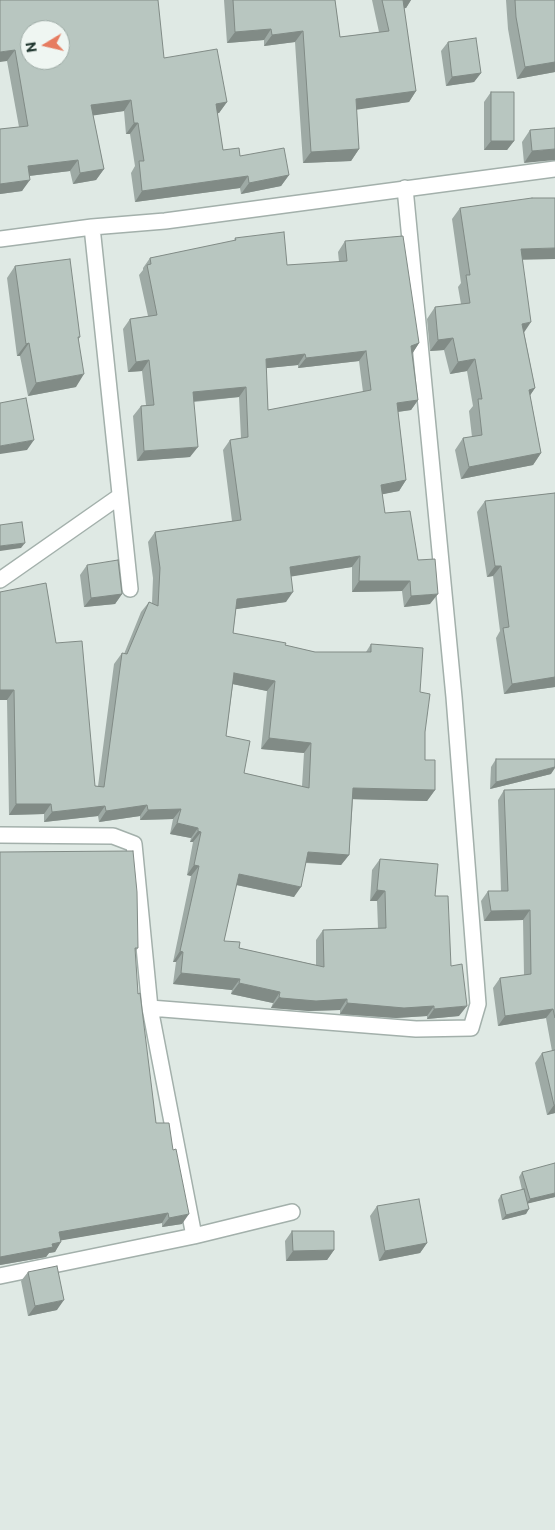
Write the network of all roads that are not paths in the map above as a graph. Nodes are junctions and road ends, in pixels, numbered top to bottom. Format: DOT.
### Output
graph roads {
  1 [pos="555,169"];
  2 [pos="405,188"];
  3 [pos="92,227"];
  4 [pos="0,239"];
  5 [pos="120,496"];
  6 [pos="0,580"];
  7 [pos="130,589"];
  8 [pos="0,835"];
  9 [pos="150,1008"];
  10 [pos="292,1212"];
  11 [pos="194,1236"];
  12 [pos="0,1276"];
  1 -- 2 [label="street"];
  2 -- 3 [label="street"];
  2 -- 9 [label="street"];
  3 -- 4 [label="street"];
  3 -- 5 [label="street"];
  5 -- 6 [label="street"];
  5 -- 7 [label="street"];
  8 -- 9 [label="street"];
  9 -- 11 [label="street"];
  10 -- 11 [label="street"];
  11 -- 12 [label="street"];
}
